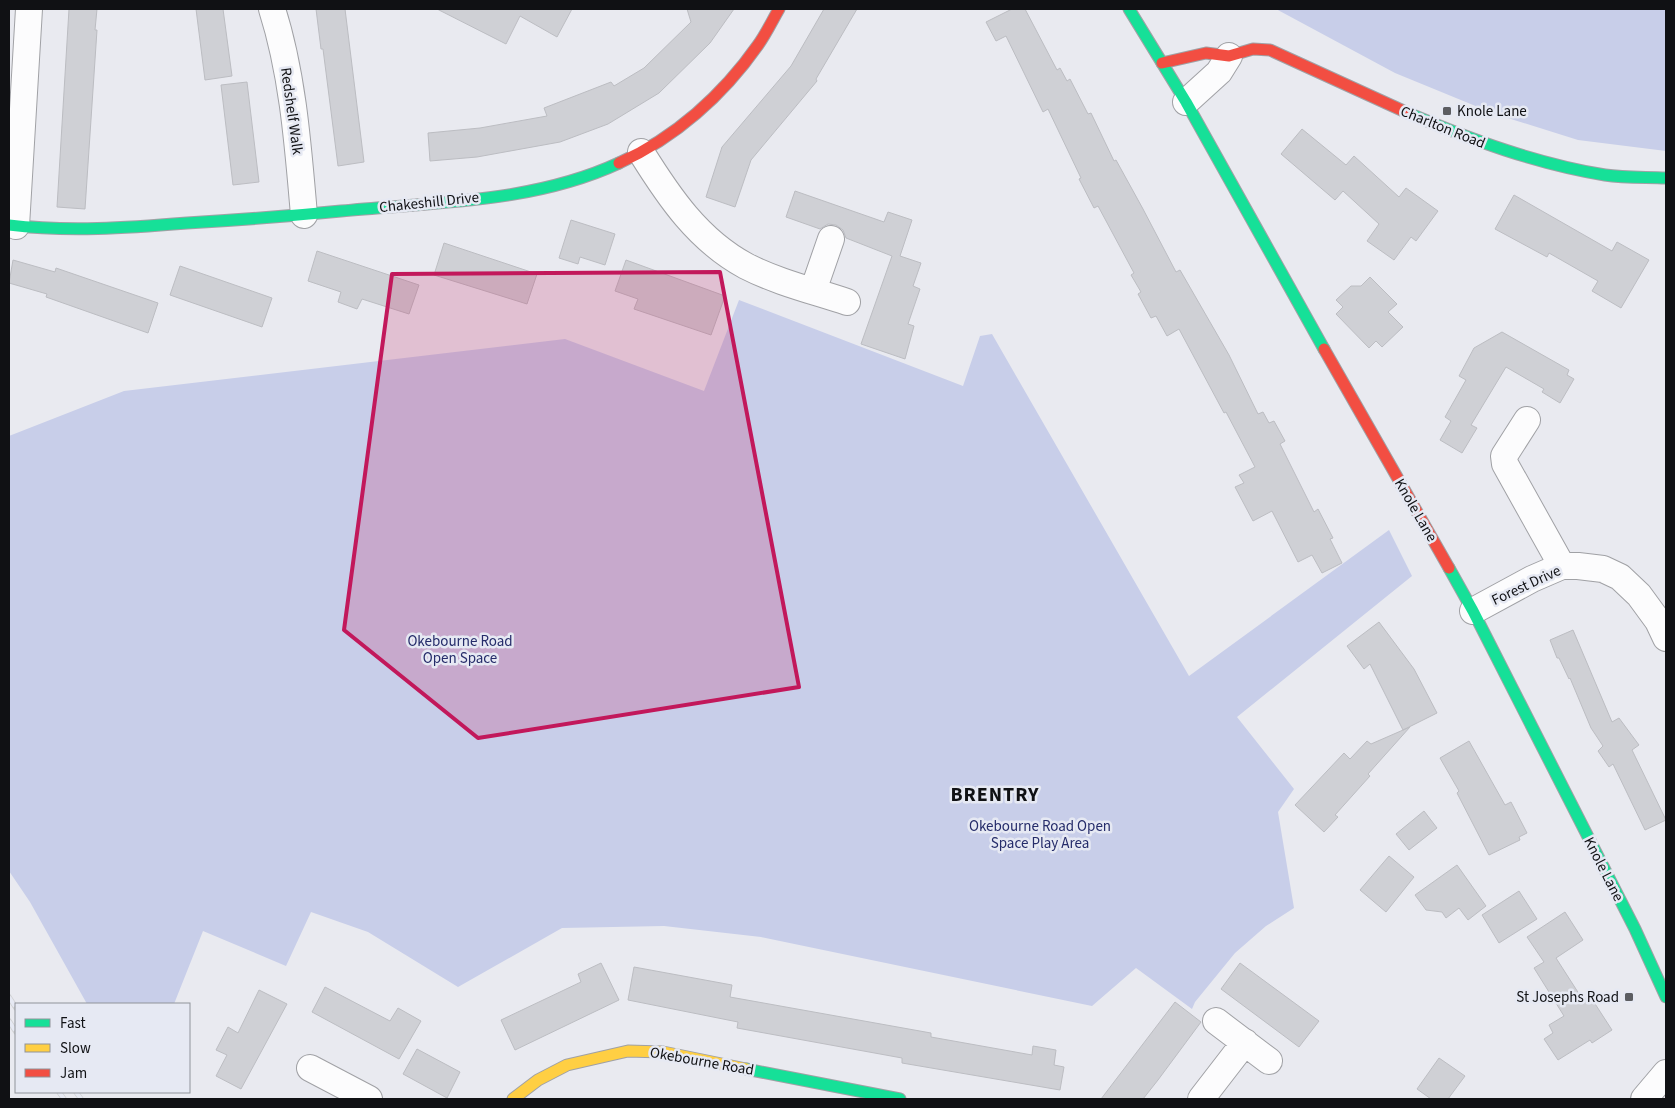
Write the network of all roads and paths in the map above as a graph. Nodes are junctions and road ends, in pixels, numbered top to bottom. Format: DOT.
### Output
graph roads {
  1 [pos="29,9"];
  2 [pos="272,9"];
  3 [pos="779,9"];
  4 [pos="1128,9"];
  5 [pos="1219,61"];
  6 [pos="1162,63"];
  7 [pos="1186,102"];
  8 [pos="641,152"];
  9 [pos="1666,178"];
  10 [pos="304,215"];
  11 [pos="12,226"];
  12 [pos="830,239"];
  13 [pos="813,291"];
  14 [pos="847,302"];
  15 [pos="1527,420"];
  16 [pos="1562,566"];
  17 [pos="1473,611"];
  18 [pos="1666,638"];
  19 [pos="1666,997"];
  20 [pos="1216,1021"];
  21 [pos="1244,1042"];
  22 [pos="1269,1061"];
  23 [pos="310,1068"];
  24 [pos="1666,1073"];
  25 [pos="369,1099"];
  26 [pos="513,1099"];
  27 [pos="900,1099"];
  28 [pos="1202,1099"];
  29 [pos="1644,1099"];
  1 -- 11 [label="street"];
  2 -- 10 [label="street, Redshelf Walk"];
  3 -- 8 [label="street, Chakeshill Drive"];
  4 -- 6 [label="street, Knole Lane"];
  5 -- 6 [label="street, Charlton Road"];
  5 -- 7 [label="street"];
  5 -- 9 [label="street, Charlton Road"];
  6 -- 7 [label="street, Knole Lane"];
  7 -- 17 [label="street, Knole Lane"];
  8 -- 10 [label="street, Chakeshill Drive"];
  8 -- 13 [label="street"];
  10 -- 11 [label="street, Chakeshill Drive"];
  12 -- 13 [label="street"];
  13 -- 14 [label="street"];
  15 -- 16 [label="street"];
  16 -- 17 [label="street, Forest Drive"];
  16 -- 18 [label="street, Forest Drive"];
  17 -- 19 [label="street, Knole Lane"];
  20 -- 21 [label="street"];
  21 -- 22 [label="street"];
  21 -- 28 [label="street"];
  23 -- 25 [label="street"];
  24 -- 29 [label="street"];
  26 -- 27 [label="street, Okebourne Road"];
}
